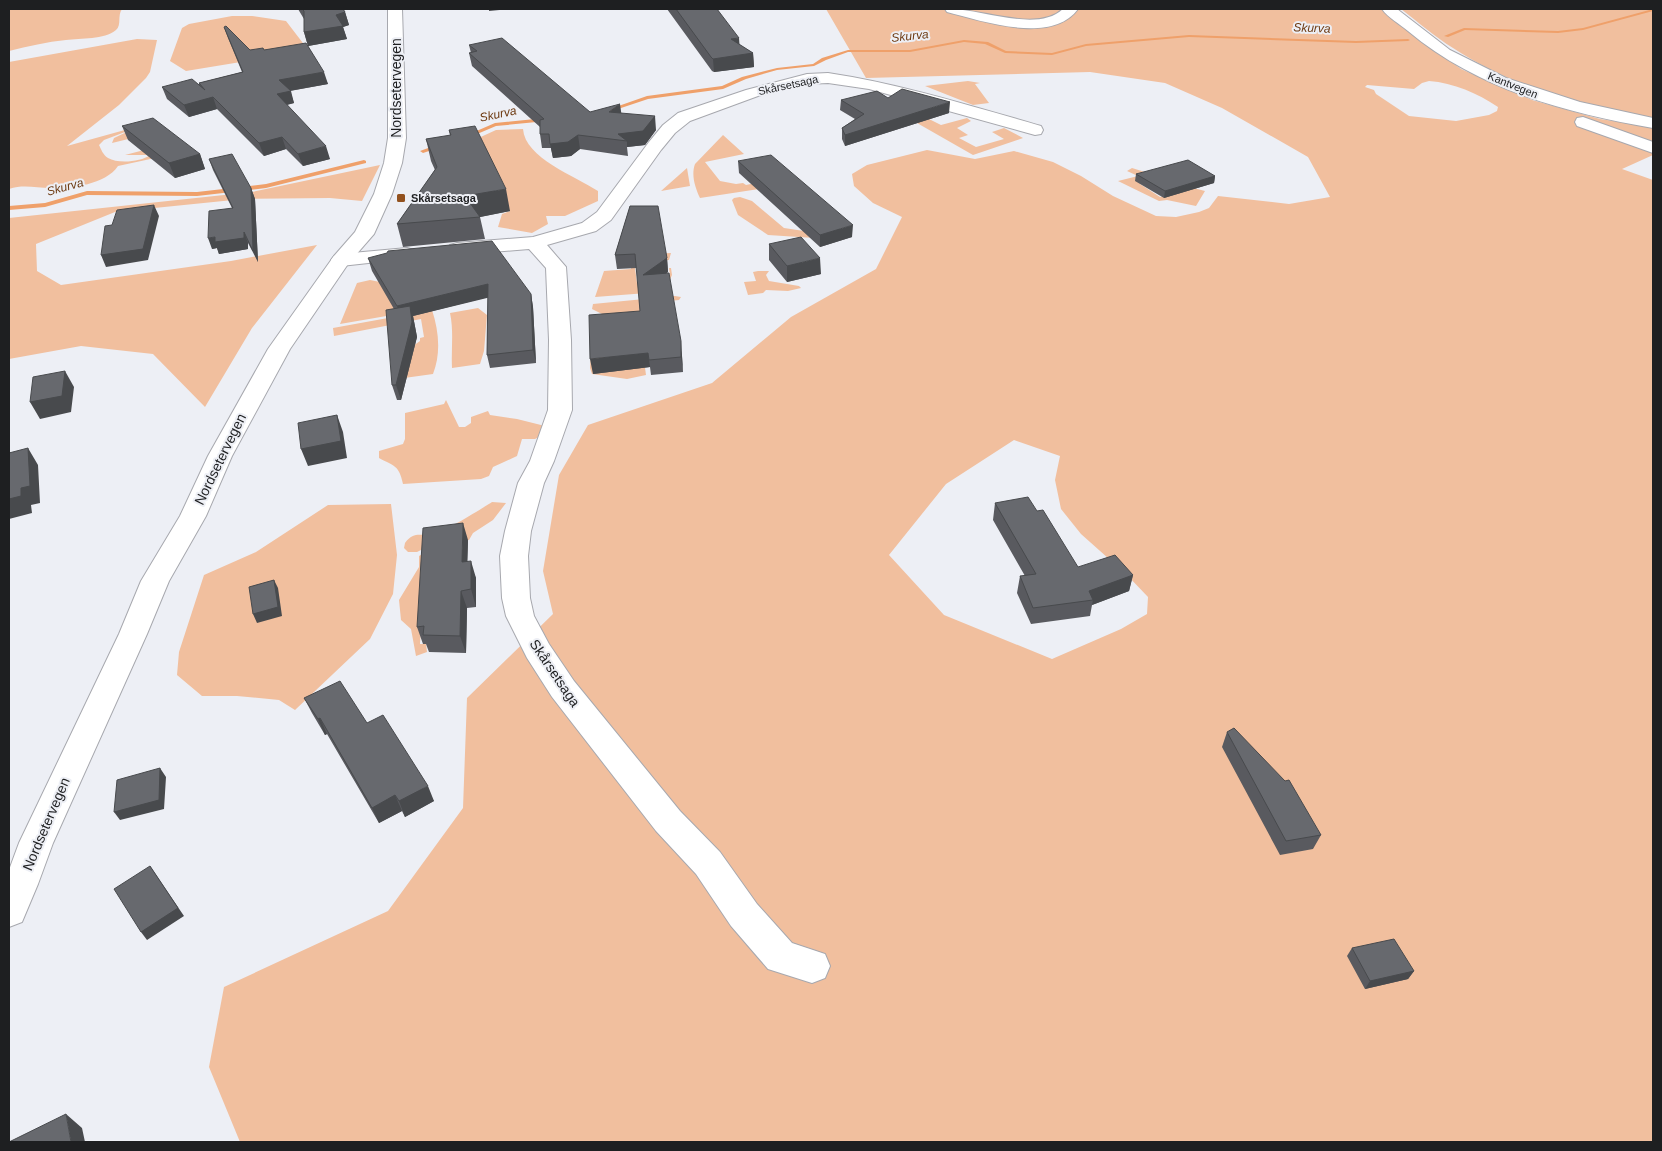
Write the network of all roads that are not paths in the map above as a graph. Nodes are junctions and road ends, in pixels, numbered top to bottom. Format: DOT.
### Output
graph roads {
  1 [pos="395,9"];
  2 [pos="952,9"];
  3 [pos="1071,9"];
  4 [pos="1390,9"];
  5 [pos="1556,102"];
  6 [pos="1653,123"];
  7 [pos="1035,130"];
  8 [pos="1653,148"];
  9 [pos="589,226"];
  10 [pos="534,243"];
  11 [pos="341,260"];
  12 [pos="556,267"];
  13 [pos="9,911"];
  14 [pos="812,966"];
  1 -- 11 [label="street, Nordsetervegen"];
  2 -- 3 [label="street"];
  4 -- 5 [label="street, Kantvegen"];
  5 -- 6 [label="street, Kantvegen"];
  5 -- 8 [label="street"];
  7 -- 9 [label="street, Skårsetsaga"];
  9 -- 10 [label="street, Skårsetsaga"];
  9 -- 12 [label="street, Skårsetsaga"];
  10 -- 11 [label="street, Skårsetsaga"];
  10 -- 12 [label="street"];
  11 -- 13 [label="street, Nordsetervegen"];
  12 -- 14 [label="street, Skårsetsaga"];
}
